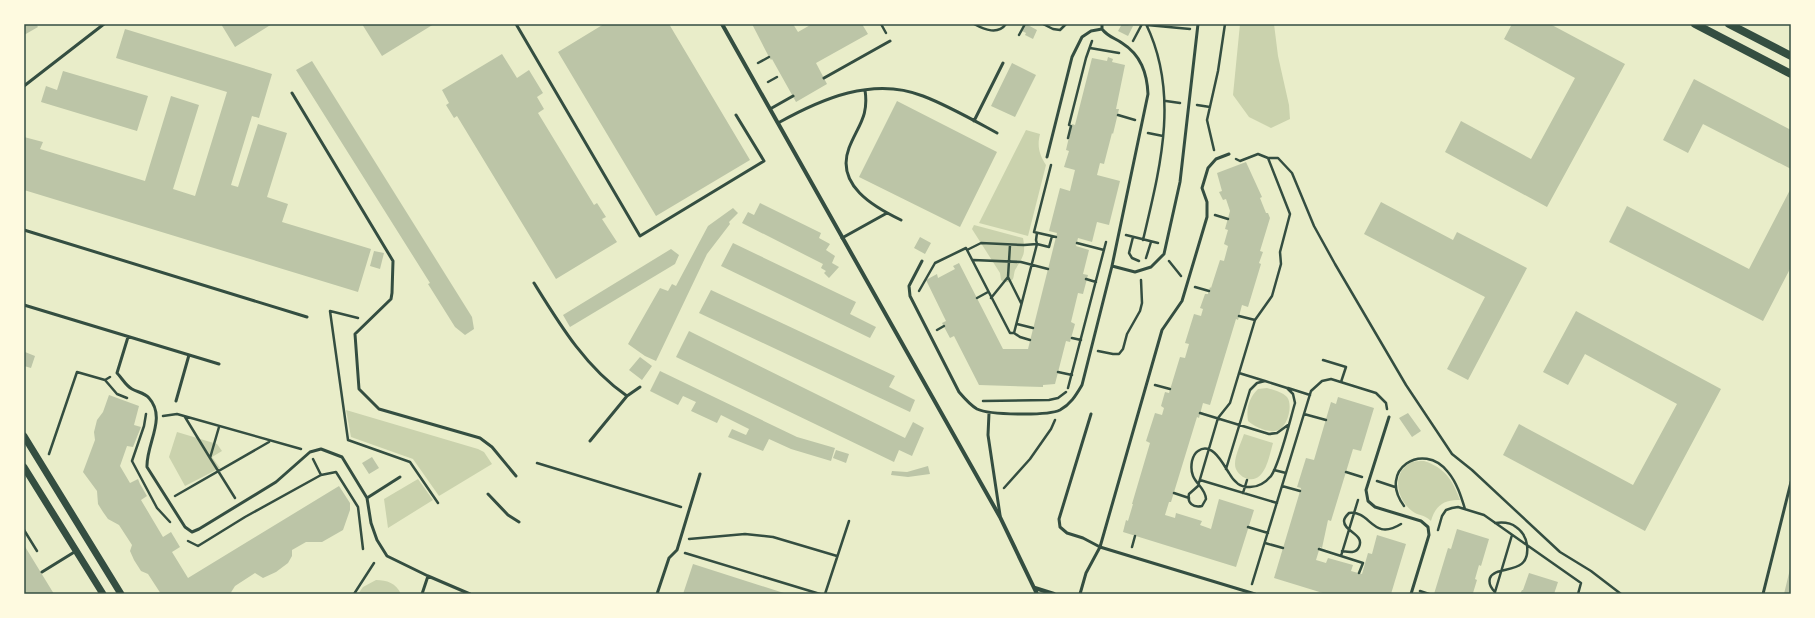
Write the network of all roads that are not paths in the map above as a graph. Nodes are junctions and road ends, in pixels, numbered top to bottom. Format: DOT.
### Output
graph roads {
  1 [pos="104,24"];
  2 [pos="516,24"];
  3 [pos="722,24"];
  4 [pos="1102,24"];
  5 [pos="1198,24"];
  6 [pos="1695,24"];
  7 [pos="1729,24"];
  8 [pos="1102,29"];
  9 [pos="890,41"];
  10 [pos="1791,56"];
  11 [pos="1003,63"];
  12 [pos="1791,74"];
  13 [pos="824,78"];
  14 [pos="24,86"];
  15 [pos="865,90"];
  16 [pos="292,93"];
  17 [pos="793,96"];
  18 [pos="770,109"];
  19 [pos="736,115"];
  20 [pos="974,121"];
  21 [pos="778,124"];
  22 [pos="998,133"];
  23 [pos="1229,154"];
  24 [pos="1047,157"];
  25 [pos="887,213"];
  26 [pos="901,220"];
  27 [pos="24,230"];
  28 [pos="842,238"];
  29 [pos="922,261"];
  30 [pos="1112,266"];
  31 [pos="534,283"];
  32 [pos="24,305"];
  33 [pos="307,317"];
  34 [pos="128,337"];
  35 [pos="190,355"];
  36 [pos="219,364"];
  37 [pos="640,386"];
  38 [pos="627,396"];
  39 [pos="176,401"];
  40 [pos="989,414"];
  41 [pos="1091,414"];
  42 [pos="1389,417"];
  43 [pos="24,436"];
  44 [pos="590,441"];
  45 [pos="24,467"];
  46 [pos="700,474"];
  47 [pos="516,476"];
  48 [pos="400,477"];
  49 [pos="1791,482"];
  50 [pos="488,494"];
  51 [pos="367,498"];
  52 [pos="1000,517"];
  53 [pos="519,522"];
  54 [pos="1100,547"];
  55 [pos="76,551"];
  56 [pos="42,572"];
  57 [pos="428,576"];
  58 [pos="1035,588"];
  59 [pos="103,594"];
  60 [pos="121,594"];
  61 [pos="422,594"];
  62 [pos="470,594"];
  63 [pos="657,594"];
  64 [pos="1037,594"];
  65 [pos="1054,594"];
  66 [pos="1080,594"];
  67 [pos="1255,594"];
  68 [pos="1411,594"];
  69 [pos="1763,594"];
  1 -- 14 [label="lane"];
  2 -- 19 [label="lane"];
  3 -- 18 [label="street"];
  4 -- 8 [label="lane"];
  5 -- 30 [label="lane"];
  6 -- 12 [label="main road"];
  7 -- 10 [label="main road"];
  8 -- 24 [label="lane"];
  8 -- 30 [label="lane"];
  9 -- 13 [label="lane"];
  11 -- 20 [label="lane"];
  15 -- 20 [label="lane"];
  15 -- 21 [label="lane"];
  15 -- 25 [label="lane"];
  16 -- 47 [label="lane"];
  17 -- 18 [label="lane"];
  18 -- 21 [label="street"];
  20 -- 22 [label="lane"];
  21 -- 28 [label="street"];
  23 -- 54 [label="lane"];
  25 -- 26 [label="lane"];
  25 -- 28 [label="lane"];
  27 -- 33 [label="lane"];
  28 -- 52 [label="street"];
  29 -- 40 [label="lane"];
  30 -- 40 [label="lane"];
  31 -- 38 [label="lane"];
  32 -- 34 [label="lane"];
  34 -- 35 [label="lane"];
  34 -- 51 [label="lane"];
  35 -- 36 [label="lane"];
  35 -- 39 [label="lane"];
  37 -- 38 [label="lane"];
  38 -- 44 [label="lane"];
  40 -- 52 [label="lane"];
  41 -- 54 [label="lane"];
  42 -- 68 [label="lane"];
  43 -- 60 [label="street"];
  45 -- 55 [label="street"];
  46 -- 63 [label="lane"];
  48 -- 51 [label="lane"];
  49 -- 69 [label="lane"];
  50 -- 53 [label="lane"];
  51 -- 57 [label="lane"];
  52 -- 58 [label="street"];
  54 -- 66 [label="lane"];
  54 -- 67 [label="lane"];
  55 -- 56 [label="lane"];
  55 -- 59 [label="street"];
  57 -- 61 [label="lane"];
  57 -- 62 [label="lane"];
  58 -- 64 [label="street"];
  58 -- 65 [label="street"];
}
